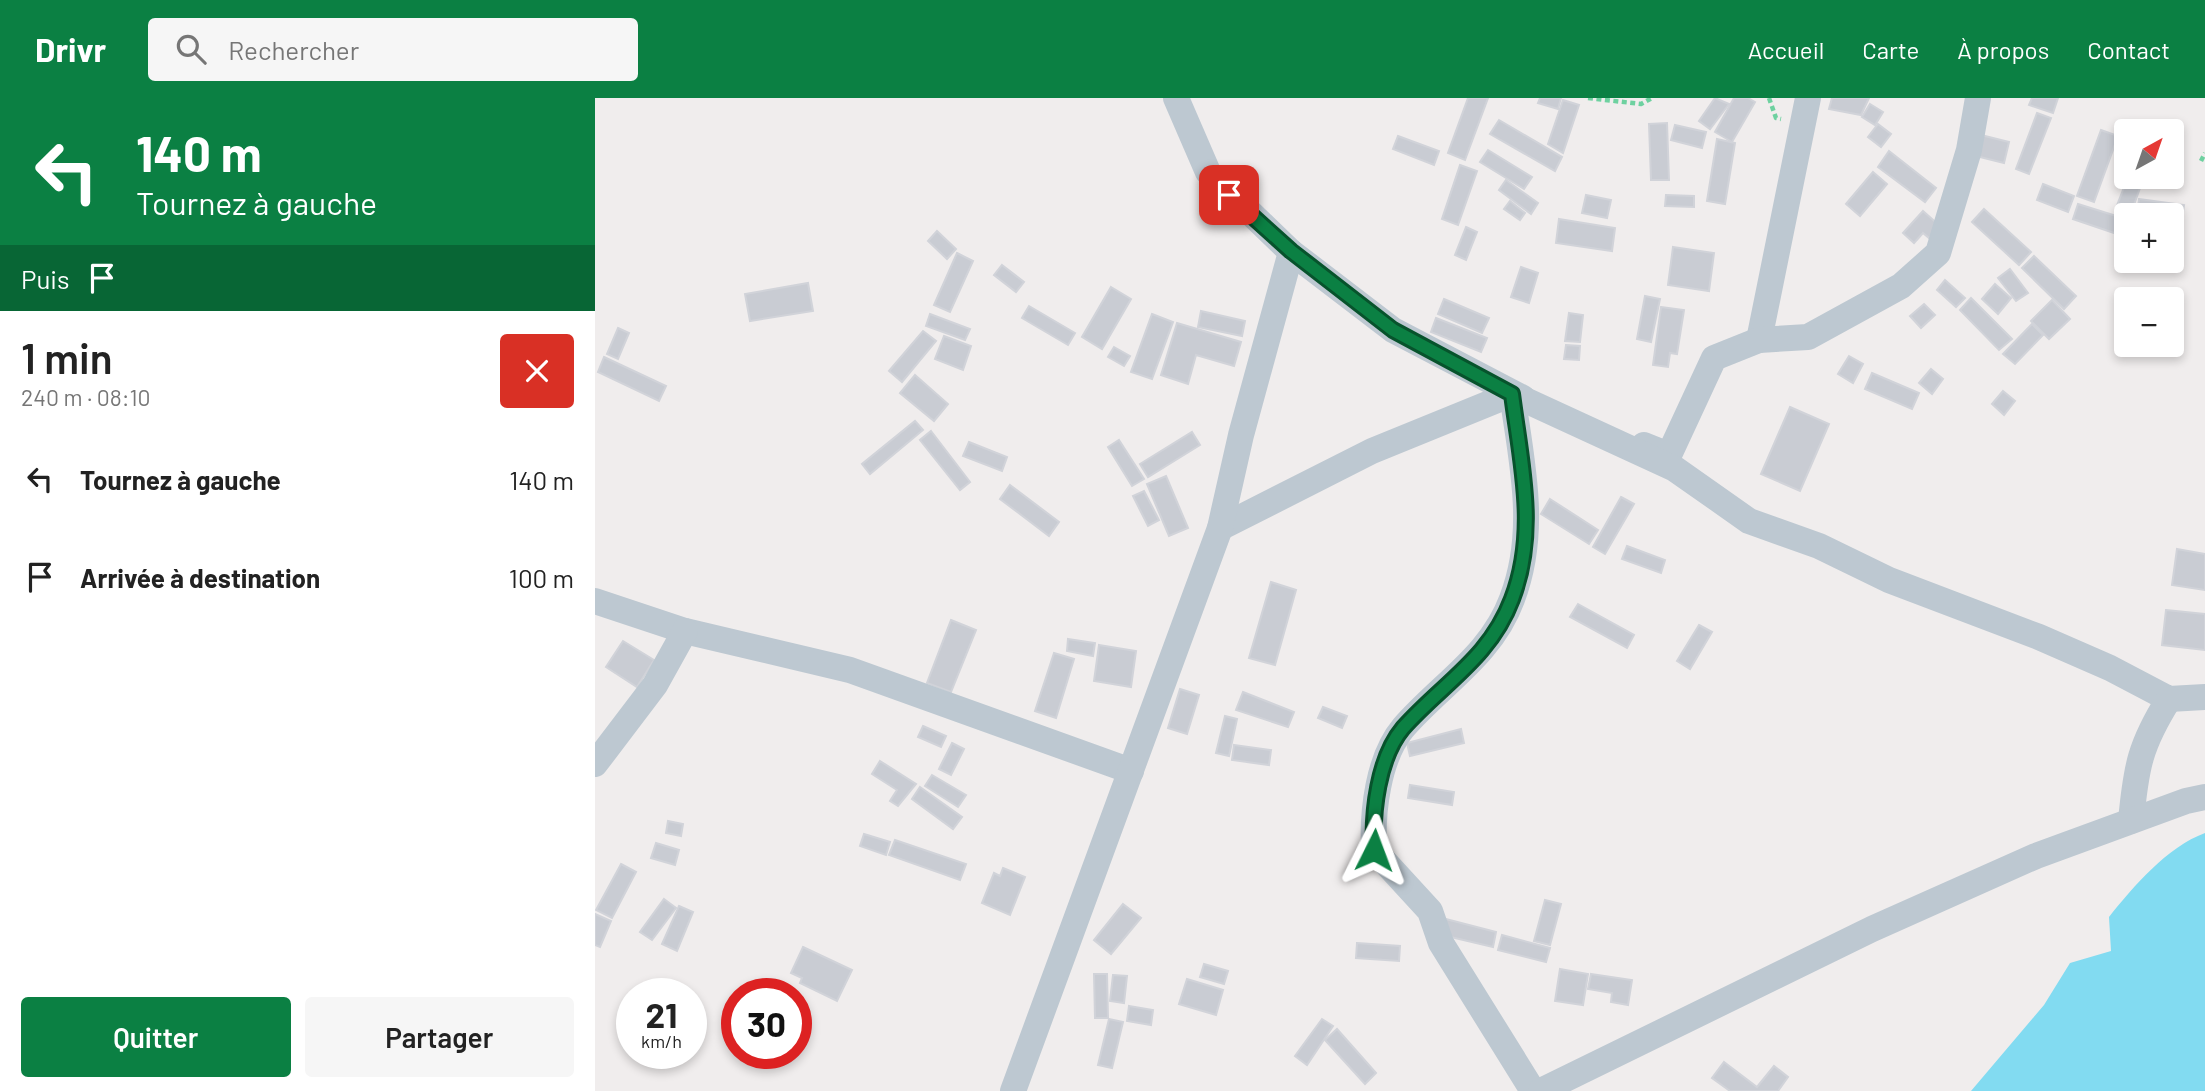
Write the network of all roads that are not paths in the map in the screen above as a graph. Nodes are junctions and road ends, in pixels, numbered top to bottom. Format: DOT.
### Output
graph roads {
  1 [pos="1176,98"];
  2 [pos="1808,98"];
  3 [pos="1978,98"];
  4 [pos="1291,251"];
  5 [pos="1759,340"];
  6 [pos="1512,394"];
  7 [pos="1220,528"];
  8 [pos="595,601"];
  9 [pos="685,631"];
  10 [pos="2205,698"];
  11 [pos="2169,699"];
  12 [pos="595,764"];
  13 [pos="1131,771"];
  14 [pos="2205,797"];
  15 [pos="2131,821"];
  16 [pos="1013,1091"];
  17 [pos="1532,1091"];
  18 [pos="1541,1091"];
  1 -- 4 [label="street"];
  2 -- 5 [label="street"];
  3 -- 5 [label="street"];
  4 -- 6 [label="street"];
  4 -- 7 [label="street"];
  5 -- 6 [label="street"];
  6 -- 7 [label="street"];
  6 -- 11 [label="street"];
  6 -- 17 [label="street"];
  7 -- 13 [label="street"];
  8 -- 9 [label="street"];
  9 -- 12 [label="street"];
  9 -- 13 [label="street"];
  10 -- 11 [label="street"];
  11 -- 15 [label="street"];
  13 -- 16 [label="street"];
  14 -- 15 [label="street"];
  15 -- 18 [label="street"];
}
